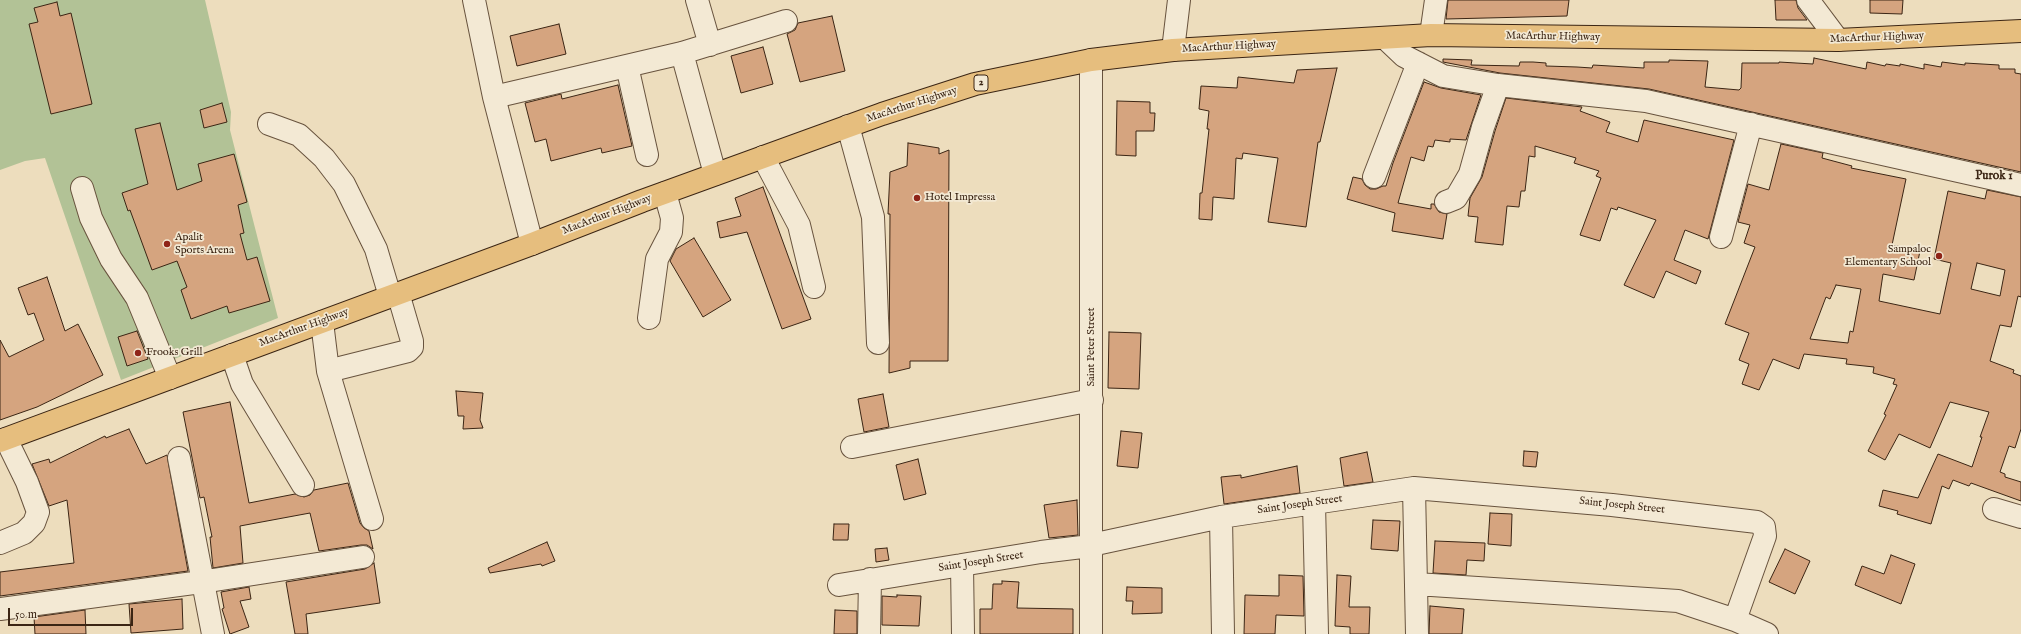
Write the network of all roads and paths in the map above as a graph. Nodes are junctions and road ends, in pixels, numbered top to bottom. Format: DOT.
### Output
graph roads {
  1 [pos="474,0"];
  2 [pos="697,0"];
  3 [pos="1179,0"];
  4 [pos="1436,0"];
  5 [pos="1808,0"];
  6 [pos="786,21"];
  7 [pos="2021,31"];
  8 [pos="1431,36"];
  9 [pos="1385,38"];
  10 [pos="1838,40"];
  11 [pos="710,45"];
  12 [pos="1172,50"];
  13 [pos="682,53"];
  14 [pos="1091,60"];
  15 [pos="1418,63"];
  16 [pos="627,66"];
  17 [pos="1498,85"];
  18 [pos="494,97"];
  19 [pos="269,124"];
  20 [pos="1751,124"];
  21 [pos="848,126"];
  22 [pos="647,155"];
  23 [pos="763,157"];
  24 [pos="715,174"];
  25 [pos="1374,177"];
  26 [pos="2021,185"];
  27 [pos="82,188"];
  28 [pos="665,193"];
  29 [pos="1446,202"];
  30 [pos="1721,237"];
  31 [pos="532,244"];
  32 [pos="814,287"];
  33 [pos="394,295"];
  34 [pos="649,318"];
  35 [pos="322,322"];
  36 [pos="878,343"];
  37 [pos="232,355"];
  38 [pos="328,371"];
  39 [pos="170,378"];
  40 [pos="1092,400"];
  41 [pos="3,440"];
  42 [pos="852,447"];
  43 [pos="178,458"];
  44 [pos="303,484"];
  45 [pos="1414,488"];
  46 [pos="1314,503"];
  47 [pos="1994,509"];
  48 [pos="1221,517"];
  49 [pos="2021,517"];
  50 [pos="372,519"];
  51 [pos="0,543"];
  52 [pos="1092,545"];
  53 [pos="363,557"];
  54 [pos="962,565"];
  55 [pos="870,579"];
  56 [pos="202,582"];
  57 [pos="1416,584"];
  58 [pos="839,585"];
  59 [pos="0,609"];
  60 [pos="1735,620"];
  61 [pos="213,634"];
  62 [pos="870,634"];
  63 [pos="963,634"];
  64 [pos="1091,634"];
  65 [pos="1223,634"];
  66 [pos="1317,634"];
  67 [pos="1417,634"];
  68 [pos="1767,634"];
  1 -- 18 [label="street"];
  2 -- 11 [label="street"];
  3 -- 12 [label="street"];
  4 -- 8 [label="street"];
  5 -- 10 [label="street"];
  6 -- 11 [label="street"];
  7 -- 10 [label="highway, MacArthur Highway / 2"];
  8 -- 9 [label="highway, MacArthur Highway / 2"];
  8 -- 10 [label="highway, MacArthur Highway / 2"];
  9 -- 12 [label="highway, MacArthur Highway / 2"];
  9 -- 15 [label="street"];
  11 -- 13 [label="street"];
  12 -- 14 [label="highway, MacArthur Highway / 2"];
  13 -- 16 [label="street"];
  13 -- 24 [label="street"];
  14 -- 21 [label="highway, MacArthur Highway / 2"];
  14 -- 40 [label="street, Saint Peter Street"];
  15 -- 17 [label="street"];
  15 -- 25 [label="street"];
  16 -- 18 [label="street"];
  16 -- 22 [label="street"];
  17 -- 20 [label="street"];
  17 -- 29 [label="street"];
  18 -- 31 [label="street"];
  19 -- 33 [label="street"];
  20 -- 26 [label="street"];
  20 -- 30 [label="street"];
  21 -- 23 [label="highway, MacArthur Highway / 2"];
  21 -- 36 [label="street"];
  23 -- 24 [label="highway, MacArthur Highway / 2"];
  23 -- 32 [label="street"];
  24 -- 28 [label="highway, MacArthur Highway / 2"];
  27 -- 39 [label="street"];
  28 -- 31 [label="highway, MacArthur Highway / 2"];
  28 -- 34 [label="street"];
  31 -- 33 [label="highway, MacArthur Highway / 2"];
  33 -- 35 [label="highway, MacArthur Highway / 2"];
  33 -- 38 [label="street"];
  35 -- 37 [label="highway, MacArthur Highway / 2"];
  35 -- 38 [label="street"];
  37 -- 39 [label="highway, MacArthur Highway / 2"];
  37 -- 44 [label="street"];
  38 -- 50 [label="street"];
  39 -- 41 [label="highway, MacArthur Highway / 2"];
  40 -- 42 [label="street"];
  40 -- 52 [label="street, Saint Peter Street"];
  41 -- 51 [label="street"];
  43 -- 56 [label="street"];
  45 -- 46 [label="street, Saint Joseph Street"];
  45 -- 57 [label="street"];
  45 -- 60 [label="street, Saint Joseph Street"];
  46 -- 48 [label="street, Saint Joseph Street"];
  46 -- 66 [label="street"];
  47 -- 49 [label="street"];
  48 -- 52 [label="street, Saint Joseph Street"];
  48 -- 65 [label="street"];
  52 -- 54 [label="street, Saint Joseph Street"];
  52 -- 64 [label="street, Saint Peter Street"];
  53 -- 56 [label="street"];
  54 -- 55 [label="street, Saint Joseph Street"];
  54 -- 63 [label="street"];
  55 -- 58 [label="street, Saint Joseph Street"];
  55 -- 62 [label="street"];
  56 -- 59 [label="street"];
  56 -- 61 [label="street"];
  57 -- 60 [label="street"];
  57 -- 67 [label="street"];
  60 -- 68 [label="street"];
}
